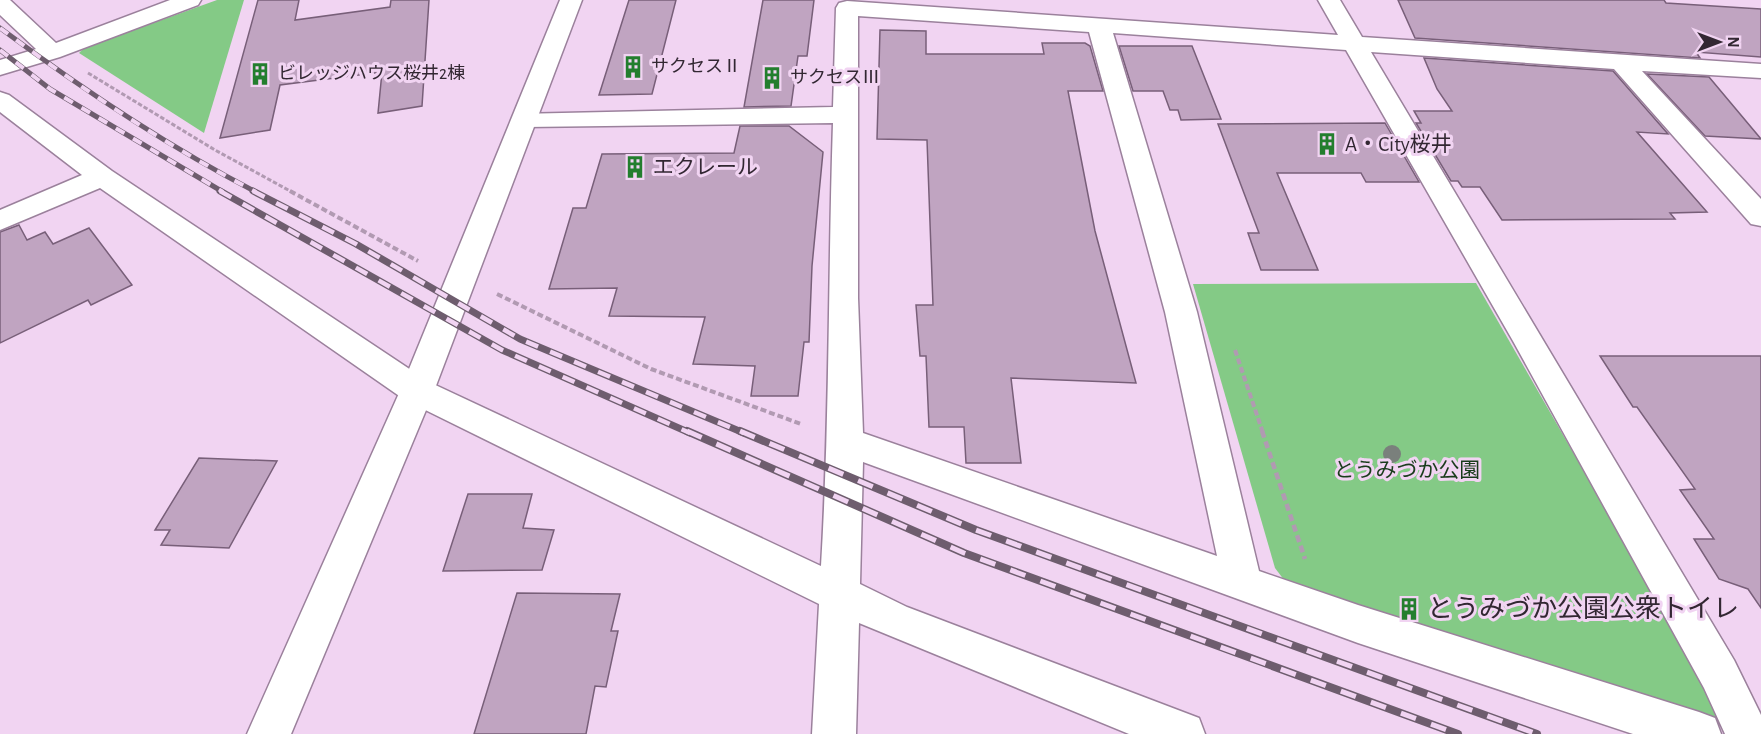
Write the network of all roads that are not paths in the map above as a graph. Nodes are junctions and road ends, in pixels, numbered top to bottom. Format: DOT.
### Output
graph roads {
  1 [pos="190,0"];
  2 [pos="571,0"];
  3 [pos="1329,0"];
  4 [pos="0,3"];
  5 [pos="1099,25"];
  6 [pos="1355,43"];
  7 [pos="52,52"];
  8 [pos="1621,62"];
  9 [pos="0,68"];
  10 [pos="1761,71"];
  11 [pos="0,100"];
  12 [pos="846,115"];
  13 [pos="526,119"];
  14 [pos="102,177"];
  15 [pos="1761,217"];
  16 [pos="0,221"];
  17 [pos="417,390"];
  18 [pos="846,441"];
  19 [pos="1242,582"];
  20 [pos="839,594"];
  21 [pos="269,734"];
  22 [pos="834,734"];
  23 [pos="1182,734"];
  24 [pos="1699,734"];
  25 [pos="1747,734"];
  1 -- 7 [label="street"];
  2 -- 13 [label="street"];
  3 -- 6 [label="street"];
  4 -- 7 [label="street"];
  5 -- 6 [label="street"];
  5 -- 12 [label="street"];
  5 -- 19 [label="street"];
  6 -- 8 [label="street"];
  6 -- 25 [label="street"];
  7 -- 9 [label="street"];
  8 -- 10 [label="street"];
  8 -- 15 [label="street"];
  11 -- 14 [label="street"];
  12 -- 13 [label="street"];
  12 -- 18 [label="street"];
  13 -- 17 [label="street"];
  14 -- 16 [label="street"];
  14 -- 17 [label="street"];
  17 -- 20 [label="street"];
  17 -- 21 [label="street"];
  18 -- 19 [label="street"];
  18 -- 20 [label="street"];
  19 -- 24 [label="street"];
  20 -- 22 [label="street"];
  20 -- 23 [label="street"];
}
